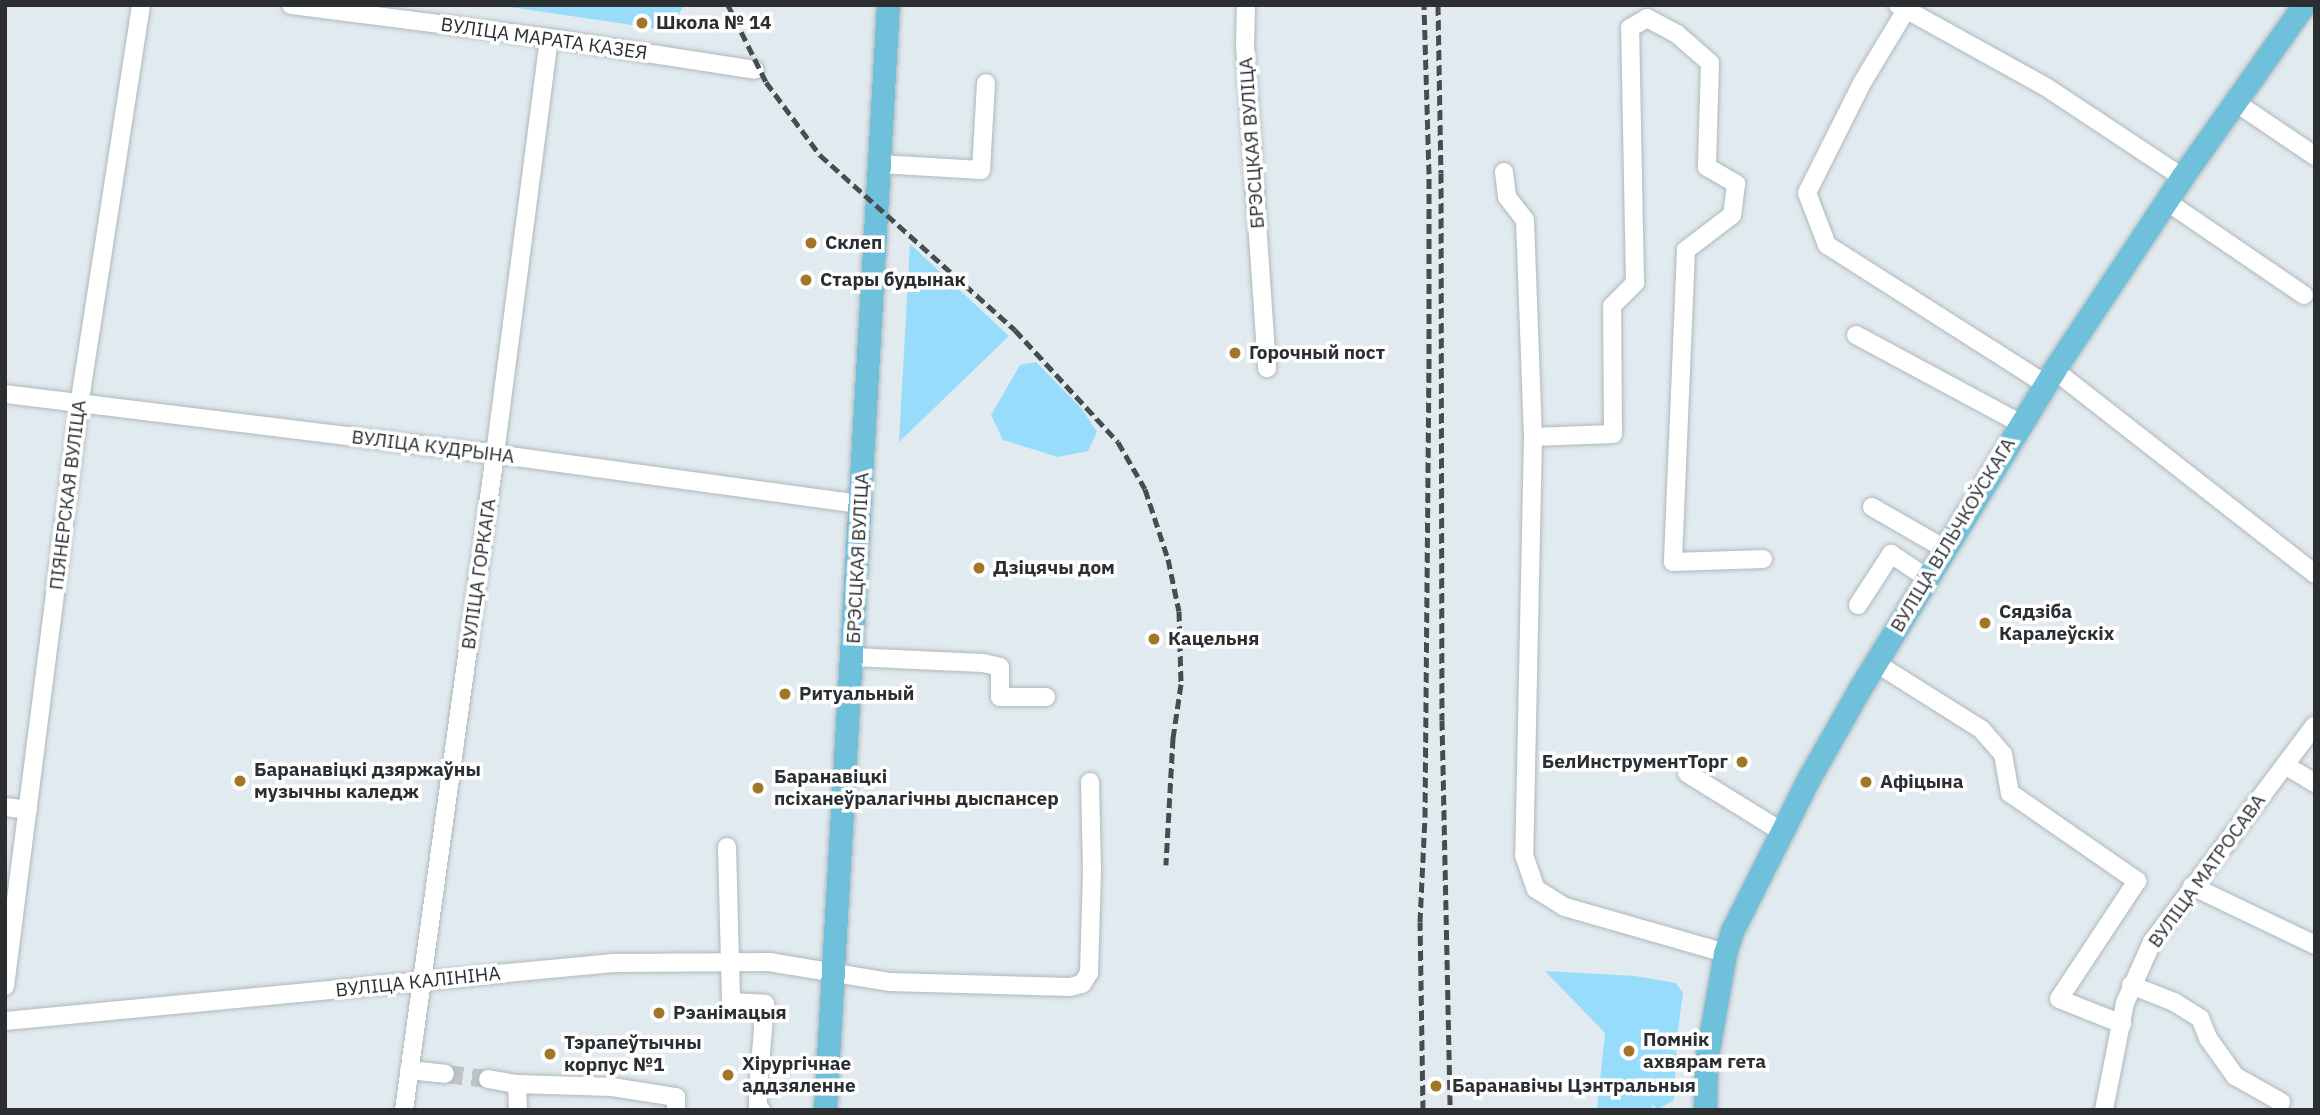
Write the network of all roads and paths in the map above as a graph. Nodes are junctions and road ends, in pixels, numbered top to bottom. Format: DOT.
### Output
graph roads {
  1 [pos="141,5"];
  2 [pos="291,5"];
  3 [pos="888,5"];
  4 [pos="1246,5"];
  5 [pos="2304,5"];
  6 [pos="1904,7"];
  7 [pos="549,38"];
  8 [pos="755,70"];
  9 [pos="986,83"];
  10 [pos="2235,102"];
  11 [pos="2315,156"];
  12 [pos="879,164"];
  13 [pos="1504,172"];
  14 [pos="2182,177"];
  15 [pos="2166,201"];
  16 [pos="2304,295"];
  17 [pos="1856,335"];
  18 [pos="1267,368"];
  19 [pos="2049,377"];
  20 [pos="5,394"];
  21 [pos="79,406"];
  22 [pos="2021,424"];
  23 [pos="1533,437"];
  24 [pos="495,454"];
  25 [pos="861,504"];
  26 [pos="1872,507"];
  27 [pos="1945,549"];
  28 [pos="1763,559"];
  29 [pos="2315,574"];
  30 [pos="1927,578"];
  31 [pos="1858,605"];
  32 [pos="852,657"];
  33 [pos="1875,663"];
  34 [pos="1046,697"];
  35 [pos="2315,725"];
  36 [pos="2285,765"];
  37 [pos="1687,772"];
  38 [pos="1090,782"];
  39 [pos="2315,783"];
  40 [pos="5,807"];
  41 [pos="28,810"];
  42 [pos="1782,832"];
  43 [pos="727,847"];
  44 [pos="2192,886"];
  45 [pos="2315,945"];
  46 [pos="1725,953"];
  47 [pos="731,963"];
  48 [pos="831,971"];
  49 [pos="421,982"];
  50 [pos="2131,985"];
  51 [pos="5,986"];
  52 [pos="5,1021"];
  53 [pos="2122,1024"];
  54 [pos="409,1070"];
  55 [pos="445,1074"];
  56 [pos="488,1079"];
  57 [pos="517,1084"];
  58 [pos="2281,1102"];
  59 [pos="404,1110"];
  60 [pos="518,1110"];
  61 [pos="676,1110"];
  62 [pos="761,1110"];
  63 [pos="825,1110"];
  64 [pos="1705,1110"];
  65 [pos="2104,1110"];
  1 -- 21 [label="street, ПІЯНЕРСКАЯ ВУЛІЦА"];
  2 -- 7 [label="street, ВУЛІЦА МАРАТА КАЗЕЯ"];
  3 -- 12 [label="main road, БРЭСЦКАЯ ВУЛІЦА"];
  4 -- 18 [label="street, БРЭСЦКАЯ ВУЛІЦА"];
  5 -- 10 [label="main road, ВУЛІЦА ВІЛЬЧКОЎСКАГА"];
  6 -- 14 [label="street"];
  6 -- 19 [label="street"];
  7 -- 8 [label="street, ВУЛІЦА МАРАТА КАЗЕЯ"];
  7 -- 24 [label="street, ВУЛІЦА ГОРКАГА"];
  9 -- 12 [label="street"];
  10 -- 11 [label="street"];
  10 -- 14 [label="main road, ВУЛІЦА ВІЛЬЧКОЎСКАГА"];
  12 -- 25 [label="main road, БРЭСЦКАЯ ВУЛІЦА"];
  13 -- 23 [label="street"];
  14 -- 15 [label="main road, ВУЛІЦА ВІЛЬЧКОЎСКАГА"];
  15 -- 16 [label="street"];
  15 -- 19 [label="main road, ВУЛІЦА ВІЛЬЧКОЎСКАГА"];
  17 -- 22 [label="street"];
  19 -- 22 [label="main road, ВУЛІЦА ВІЛЬЧКОЎСКАГА"];
  19 -- 29 [label="street"];
  20 -- 21 [label="street, ВУЛІЦА КУДРЫНА"];
  21 -- 24 [label="street, ВУЛІЦА КУДРЫНА"];
  21 -- 41 [label="street, ПІЯНЕРСКАЯ ВУЛІЦА"];
  22 -- 27 [label="main road, ВУЛІЦА ВІЛЬЧКОЎСКАГА"];
  23 -- 28 [label="street"];
  23 -- 46 [label="street"];
  24 -- 25 [label="street, ВУЛІЦА КУДРЫНА"];
  24 -- 49 [label="street, ВУЛІЦА ГОРКАГА"];
  25 -- 32 [label="main road, БРЭСЦКАЯ ВУЛІЦА"];
  26 -- 27 [label="street"];
  27 -- 30 [label="main road, ВУЛІЦА ВІЛЬЧКОЎСКАГА"];
  30 -- 31 [label="street"];
  30 -- 33 [label="main road, ВУЛІЦА ВІЛЬЧКОЎСКАГА"];
  32 -- 34 [label="street"];
  32 -- 48 [label="main road, БРЭСЦКАЯ ВУЛІЦА"];
  33 -- 42 [label="main road, ВУЛІЦА ВІЛЬЧКОЎСКАГА"];
  33 -- 53 [label="street"];
  35 -- 36 [label="street, ВУЛІЦА МАТРОСАВА"];
  36 -- 39 [label="street"];
  36 -- 44 [label="street, ВУЛІЦА МАТРОСАВА"];
  37 -- 42 [label="street"];
  38 -- 48 [label="street, ВУЛІЦА КАЛІНІНА"];
  40 -- 41 [label="street"];
  41 -- 51 [label="street, ПІЯНЕРСКАЯ ВУЛІЦА"];
  42 -- 46 [label="main road, ВУЛІЦА ВІЛЬЧКОЎСКАГА"];
  43 -- 47 [label="street"];
  44 -- 45 [label="street"];
  44 -- 50 [label="street, ВУЛІЦА МАТРОСАВА"];
  46 -- 64 [label="main road, ВУЛІЦА ВІЛЬЧКОЎСКАГА"];
  47 -- 48 [label="street, ВУЛІЦА КАЛІНІНА"];
  47 -- 49 [label="street, ВУЛІЦА КАЛІНІНА"];
  47 -- 62 [label="street"];
  48 -- 63 [label="main road, БРЭСЦКАЯ ВУЛІЦА"];
  49 -- 52 [label="street, ВУЛІЦА КАЛІНІНА"];
  49 -- 54 [label="street, ВУЛІЦА ГОРКАГА"];
  50 -- 53 [label="street, ВУЛІЦА МАТРОСАВА"];
  50 -- 58 [label="street"];
  53 -- 65 [label="street, ВУЛІЦА МАТРОСАВА"];
  54 -- 55 [label="street"];
  54 -- 59 [label="street, ВУЛІЦА ГОРКАГА"];
  56 -- 57 [label="street"];
  57 -- 60 [label="street"];
  57 -- 61 [label="street"];
}
